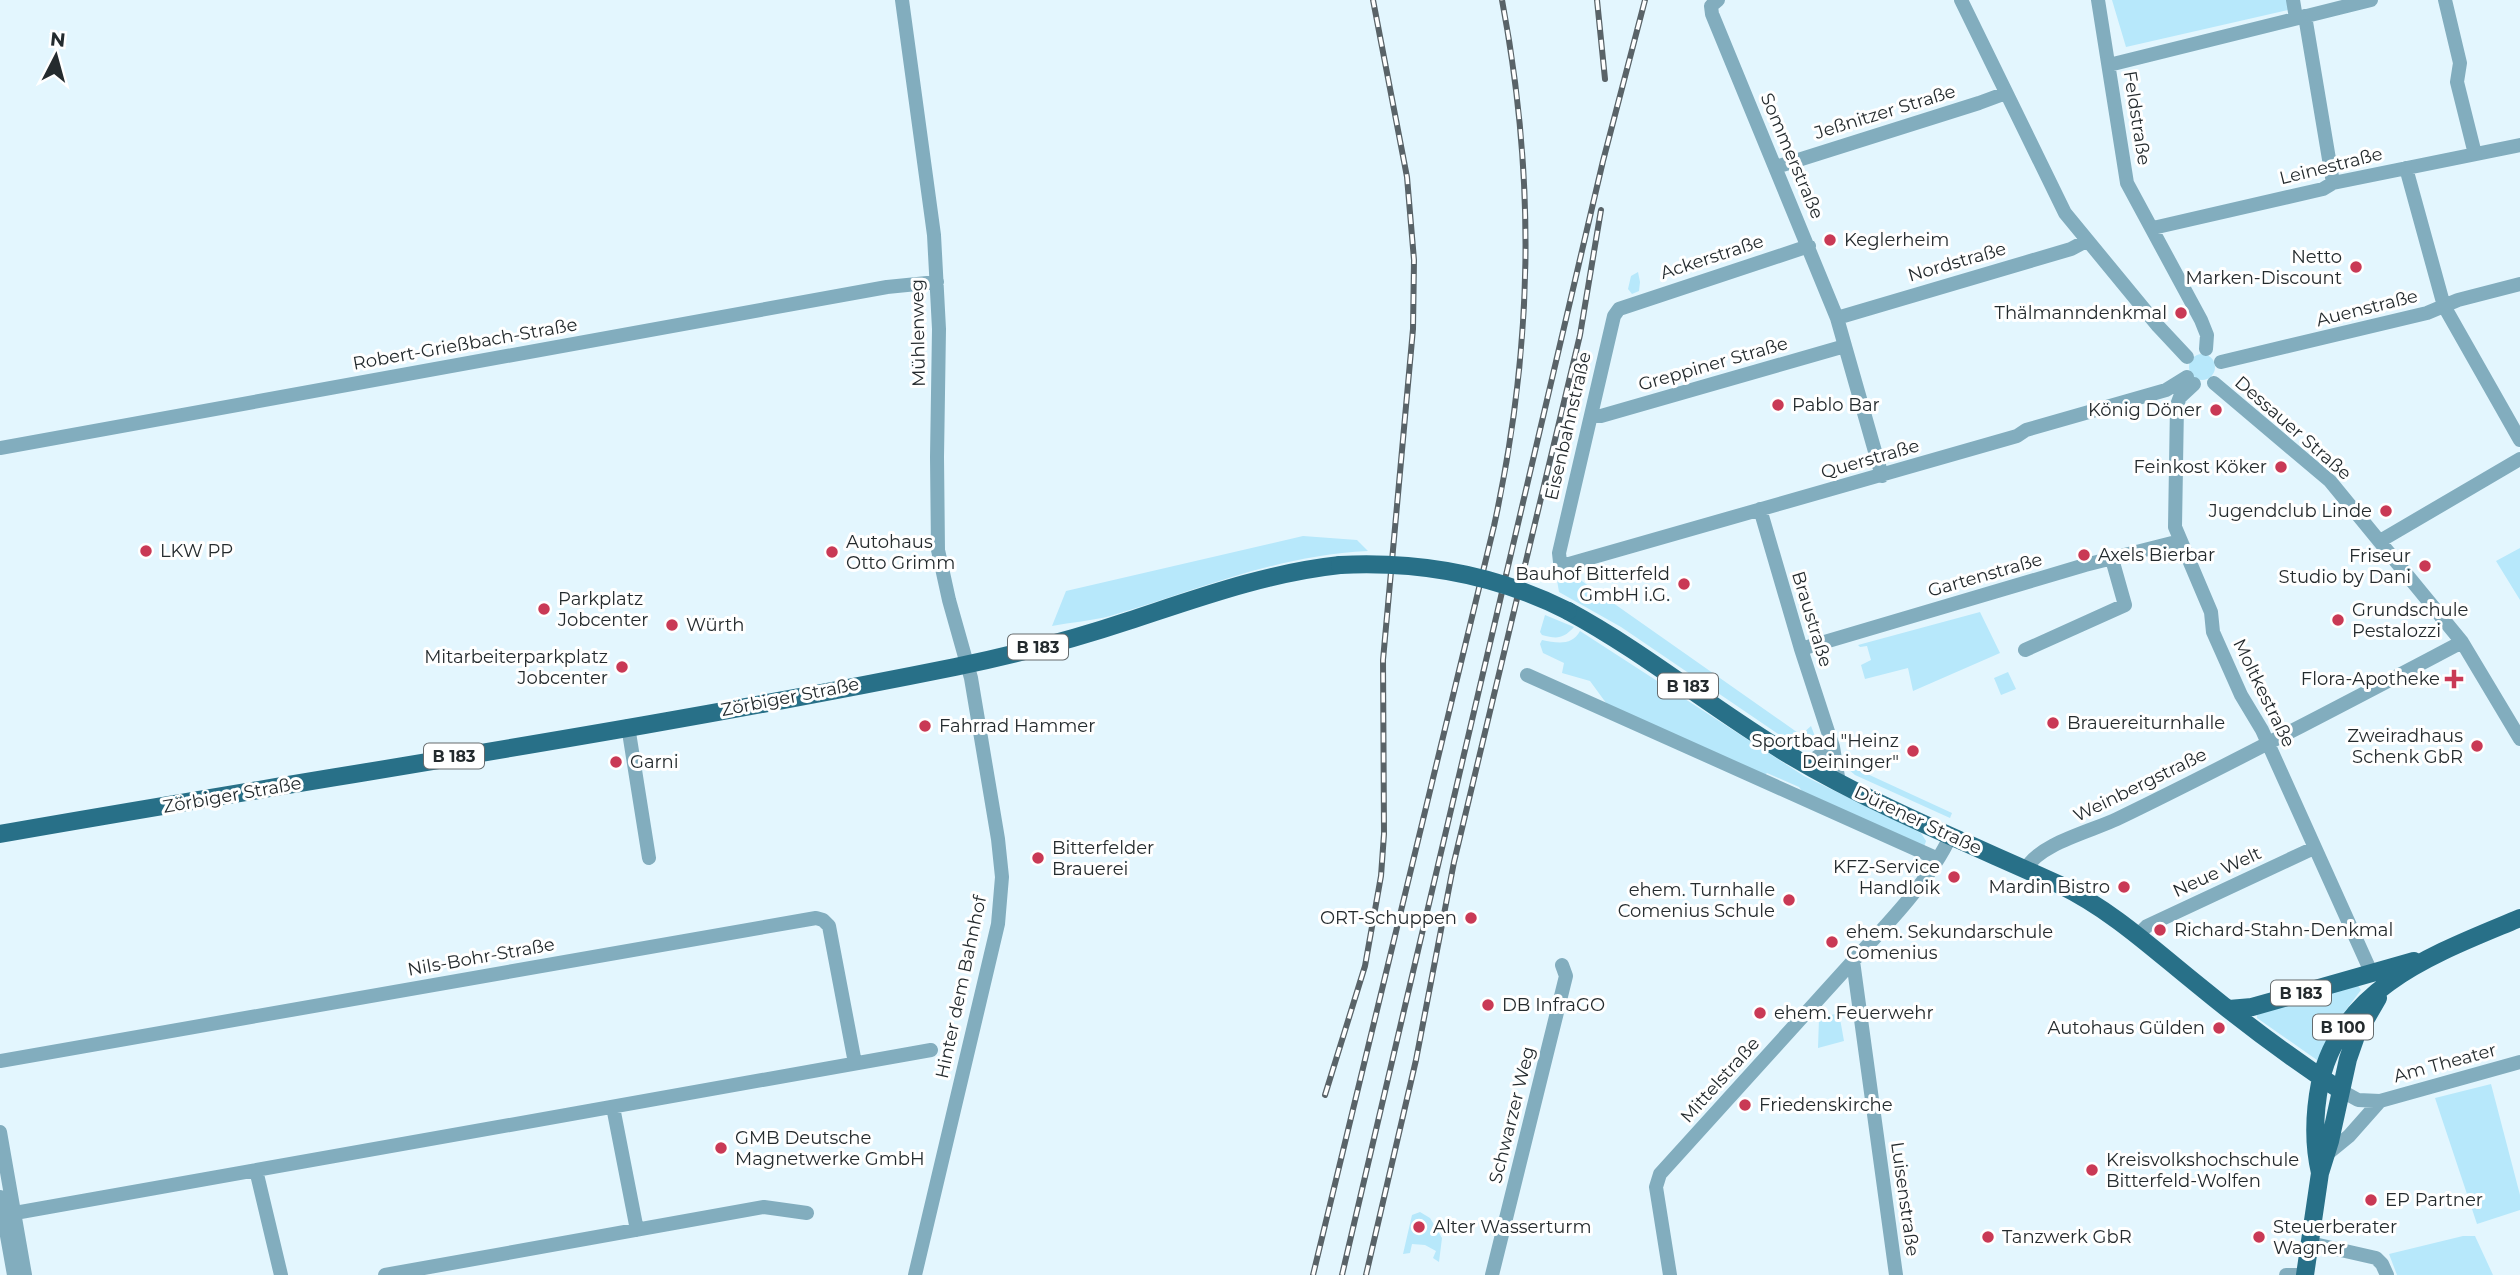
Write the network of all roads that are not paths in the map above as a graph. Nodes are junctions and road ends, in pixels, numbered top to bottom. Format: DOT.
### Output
graph roads {
  1 [pos="902,0"];
  2 [pos="1718,0"];
  3 [pos="1961,0"];
  4 [pos="2098,0"];
  5 [pos="2292,0"];
  6 [pos="2371,0"];
  7 [pos="2445,0"];
  8 [pos="2301,17"];
  9 [pos="2109,65"];
  10 [pos="2006,93"];
  11 [pos="2520,145"];
  12 [pos="2474,155"];
  13 [pos="1776,167"];
  14 [pos="2406,168"];
  15 [pos="2333,183"];
  16 [pos="2153,228"];
  17 [pos="2086,241"];
  18 [pos="1809,246"];
  19 [pos="937,282"];
  20 [pos="2520,284"];
  21 [pos="1627,305"];
  22 [pos="2444,306"];
  23 [pos="1837,318"];
  24 [pos="1845,346"];
  25 [pos="2206,349"];
  26 [pos="2187,357"];
  27 [pos="2221,362"];
  28 [pos="2191,381"];
  29 [pos="2214,383"];
  30 [pos="1591,416"];
  31 [pos="2520,440"];
  32 [pos="0,448"];
  33 [pos="2520,459"];
  34 [pos="1882,476"];
  35 [pos="1760,509"];
  36 [pos="2180,541"];
  37 [pos="2380,541"];
  38 [pos="2112,559"];
  39 [pos="1560,562"];
  40 [pos="1568,611"];
  41 [pos="2462,642"];
  42 [pos="1801,649"];
  43 [pos="2025,650"];
  44 [pos="967,664"];
  45 [pos="1527,675"];
  46 [pos="628,726"];
  47 [pos="2520,739"];
  48 [pos="1829,740"];
  49 [pos="2268,744"];
  50 [pos="1806,765"];
  51 [pos="1839,783"];
  52 [pos="0,834"];
  53 [pos="1951,835"];
  54 [pos="2315,848"];
  55 [pos="649,859"];
  56 [pos="1938,859"];
  57 [pos="2026,869"];
  58 [pos="2520,918"];
  59 [pos="2138,935"];
  60 [pos="2431,957"];
  61 [pos="1853,961"];
  62 [pos="1562,965"];
  63 [pos="2371,972"];
  64 [pos="2383,989"];
  65 [pos="2229,1009"];
  66 [pos="931,1050"];
  67 [pos="0,1061"];
  68 [pos="2520,1062"];
  69 [pos="855,1063"];
  70 [pos="2322,1078"];
  71 [pos="2340,1090"];
  72 [pos="2380,1101"];
  73 [pos="613,1107"];
  74 [pos="0,1132"];
  75 [pos="2327,1154"];
  76 [pos="256,1170"];
  77 [pos="2320,1173"];
  78 [pos="6,1208"];
  79 [pos="807,1213"];
  80 [pos="637,1230"];
  81 [pos="2310,1243"];
  82 [pos="14,1275"];
  83 [pos="25,1275"];
  84 [pos="281,1275"];
  85 [pos="385,1275"];
  86 [pos="915,1275"];
  87 [pos="1492,1275"];
  88 [pos="1670,1275"];
  89 [pos="1896,1275"];
  90 [pos="2286,1275"];
  91 [pos="2305,1275"];
  92 [pos="2387,1275"];
  1 -- 19 [label="street, Mühlenweg"];
  2 -- 13 [label="street, Sommerstraße"];
  3 -- 10 [label="street"];
  4 -- 9 [label="street, Feldstraße"];
  5 -- 8 [label="street"];
  6 -- 8 [label="street"];
  7 -- 12 [label="street"];
  8 -- 9 [label="street"];
  8 -- 15 [label="street"];
  9 -- 16 [label="street, Feldstraße"];
  10 -- 13 [label="street, Jeßnitzer Straße"];
  10 -- 17 [label="street"];
  11 -- 12 [label="street, Leinestraße"];
  12 -- 14 [label="street, Leinestraße"];
  13 -- 18 [label="street, Sommerstraße"];
  14 -- 15 [label="street, Leinestraße"];
  14 -- 22 [label="street"];
  15 -- 16 [label="street, Leinestraße"];
  16 -- 25 [label="street, Feldstraße"];
  17 -- 23 [label="street, Nordstraße"];
  17 -- 26 [label="street"];
  18 -- 21 [label="street, Ackerstraße"];
  18 -- 23 [label="street, Sommerstraße"];
  19 -- 32 [label="street, Robert-Grießbach-Straße"];
  19 -- 44 [label="street, Mühlenweg"];
  20 -- 22 [label="street, Auenstraße"];
  21 -- 30 [label="street, Eisenbahnstraße"];
  22 -- 27 [label="street, Auenstraße"];
  22 -- 31 [label="street"];
  23 -- 24 [label="street, Sommerstraße"];
  24 -- 30 [label="street, Greppiner Straße"];
  24 -- 34 [label="street, Sommerstraße"];
  25 -- 26 [label="street"];
  25 -- 27 [label="street, Dessauer Straße"];
  26 -- 28 [label="street"];
  27 -- 29 [label="street, Dessauer Straße"];
  28 -- 29 [label="street, Dessauer Straße"];
  28 -- 34 [label="street, Querstraße"];
  28 -- 36 [label="street, Moltkestraße"];
  29 -- 37 [label="street, Dessauer Straße"];
  30 -- 39 [label="street, Eisenbahnstraße"];
  33 -- 37 [label="street"];
  34 -- 35 [label="street, Querstraße"];
  35 -- 39 [label="street, Querstraße"];
  35 -- 42 [label="street, Braustraße"];
  36 -- 38 [label="street, Gartenstraße"];
  36 -- 49 [label="street, Moltkestraße"];
  37 -- 41 [label="street, Dessauer Straße"];
  38 -- 42 [label="street, Gartenstraße"];
  38 -- 43 [label="street"];
  40 -- 44 [label="main road, Zörbiger Straße / B 183, bridge"];
  40 -- 50 [label="main road, Dürener Straße / B 183"];
  41 -- 47 [label="street, Dessauer Straße"];
  41 -- 49 [label="street, Weinbergstraße"];
  42 -- 48 [label="street, Braustraße"];
  44 -- 46 [label="main road, Zörbiger Straße / B 183"];
  44 -- 86 [label="street, Hinter dem Bahnhof"];
  45 -- 56 [label="street, Dürener Straße"];
  46 -- 52 [label="main road, Zörbiger Straße / B 183"];
  46 -- 55 [label="street"];
  48 -- 50 [label="street"];
  48 -- 51 [label="street, Braustraße"];
  49 -- 54 [label="street, Moltkestraße"];
  49 -- 57 [label="street, Weinbergstraße"];
  50 -- 51 [label="main road, Dürener Straße / B 183"];
  51 -- 53 [label="main road, Dürener Straße / B 183"];
  53 -- 56 [label="street, Mittelstraße"];
  53 -- 57 [label="main road, Dürener Straße / B 183"];
  54 -- 59 [label="street, Neue Welt"];
  54 -- 63 [label="street, Moltkestraße"];
  56 -- 61 [label="street, Mittelstraße"];
  57 -- 59 [label="main road, Dürener Straße / B 183"];
  58 -- 60 [label="main road, B 100"];
  59 -- 65 [label="main road, Dürener Straße / B 183"];
  60 -- 63 [label="main road, B 183"];
  60 -- 64 [label="main road, B 100"];
  61 -- 88 [label="street, Mittelstraße"];
  61 -- 89 [label="street, Luisenstraße"];
  62 -- 87 [label="street, Schwarzer Weg"];
  63 -- 65 [label="main road, B 183"];
  64 -- 70 [label="main road, B 100"];
  64 -- 71 [label="main road, B 100"];
  65 -- 70 [label="main road, Dürener Straße / B 183"];
  66 -- 69 [label="street"];
  67 -- 69 [label="street, Nils-Bohr-Straße"];
  68 -- 72 [label="street, Am Theater"];
  69 -- 73 [label="street"];
  70 -- 71 [label="main road, Dürener Straße / B 183"];
  70 -- 77 [label="main road, B 100"];
  71 -- 72 [label="street, Am Theater"];
  71 -- 75 [label="main road, B 100"];
  72 -- 75 [label="street, Am Theater"];
  73 -- 76 [label="street"];
  73 -- 80 [label="street"];
  74 -- 78 [label="street"];
  75 -- 77 [label="main road, B 100"];
  76 -- 78 [label="street"];
  76 -- 84 [label="street"];
  77 -- 81 [label="main road, B 100"];
  78 -- 82 [label="street"];
  78 -- 83 [label="street"];
  79 -- 80 [label="street"];
  80 -- 85 [label="street"];
  81 -- 91 [label="main road, B 100"];
  81 -- 92 [label="street"];
  90 -- 91 [label="street"];
}
